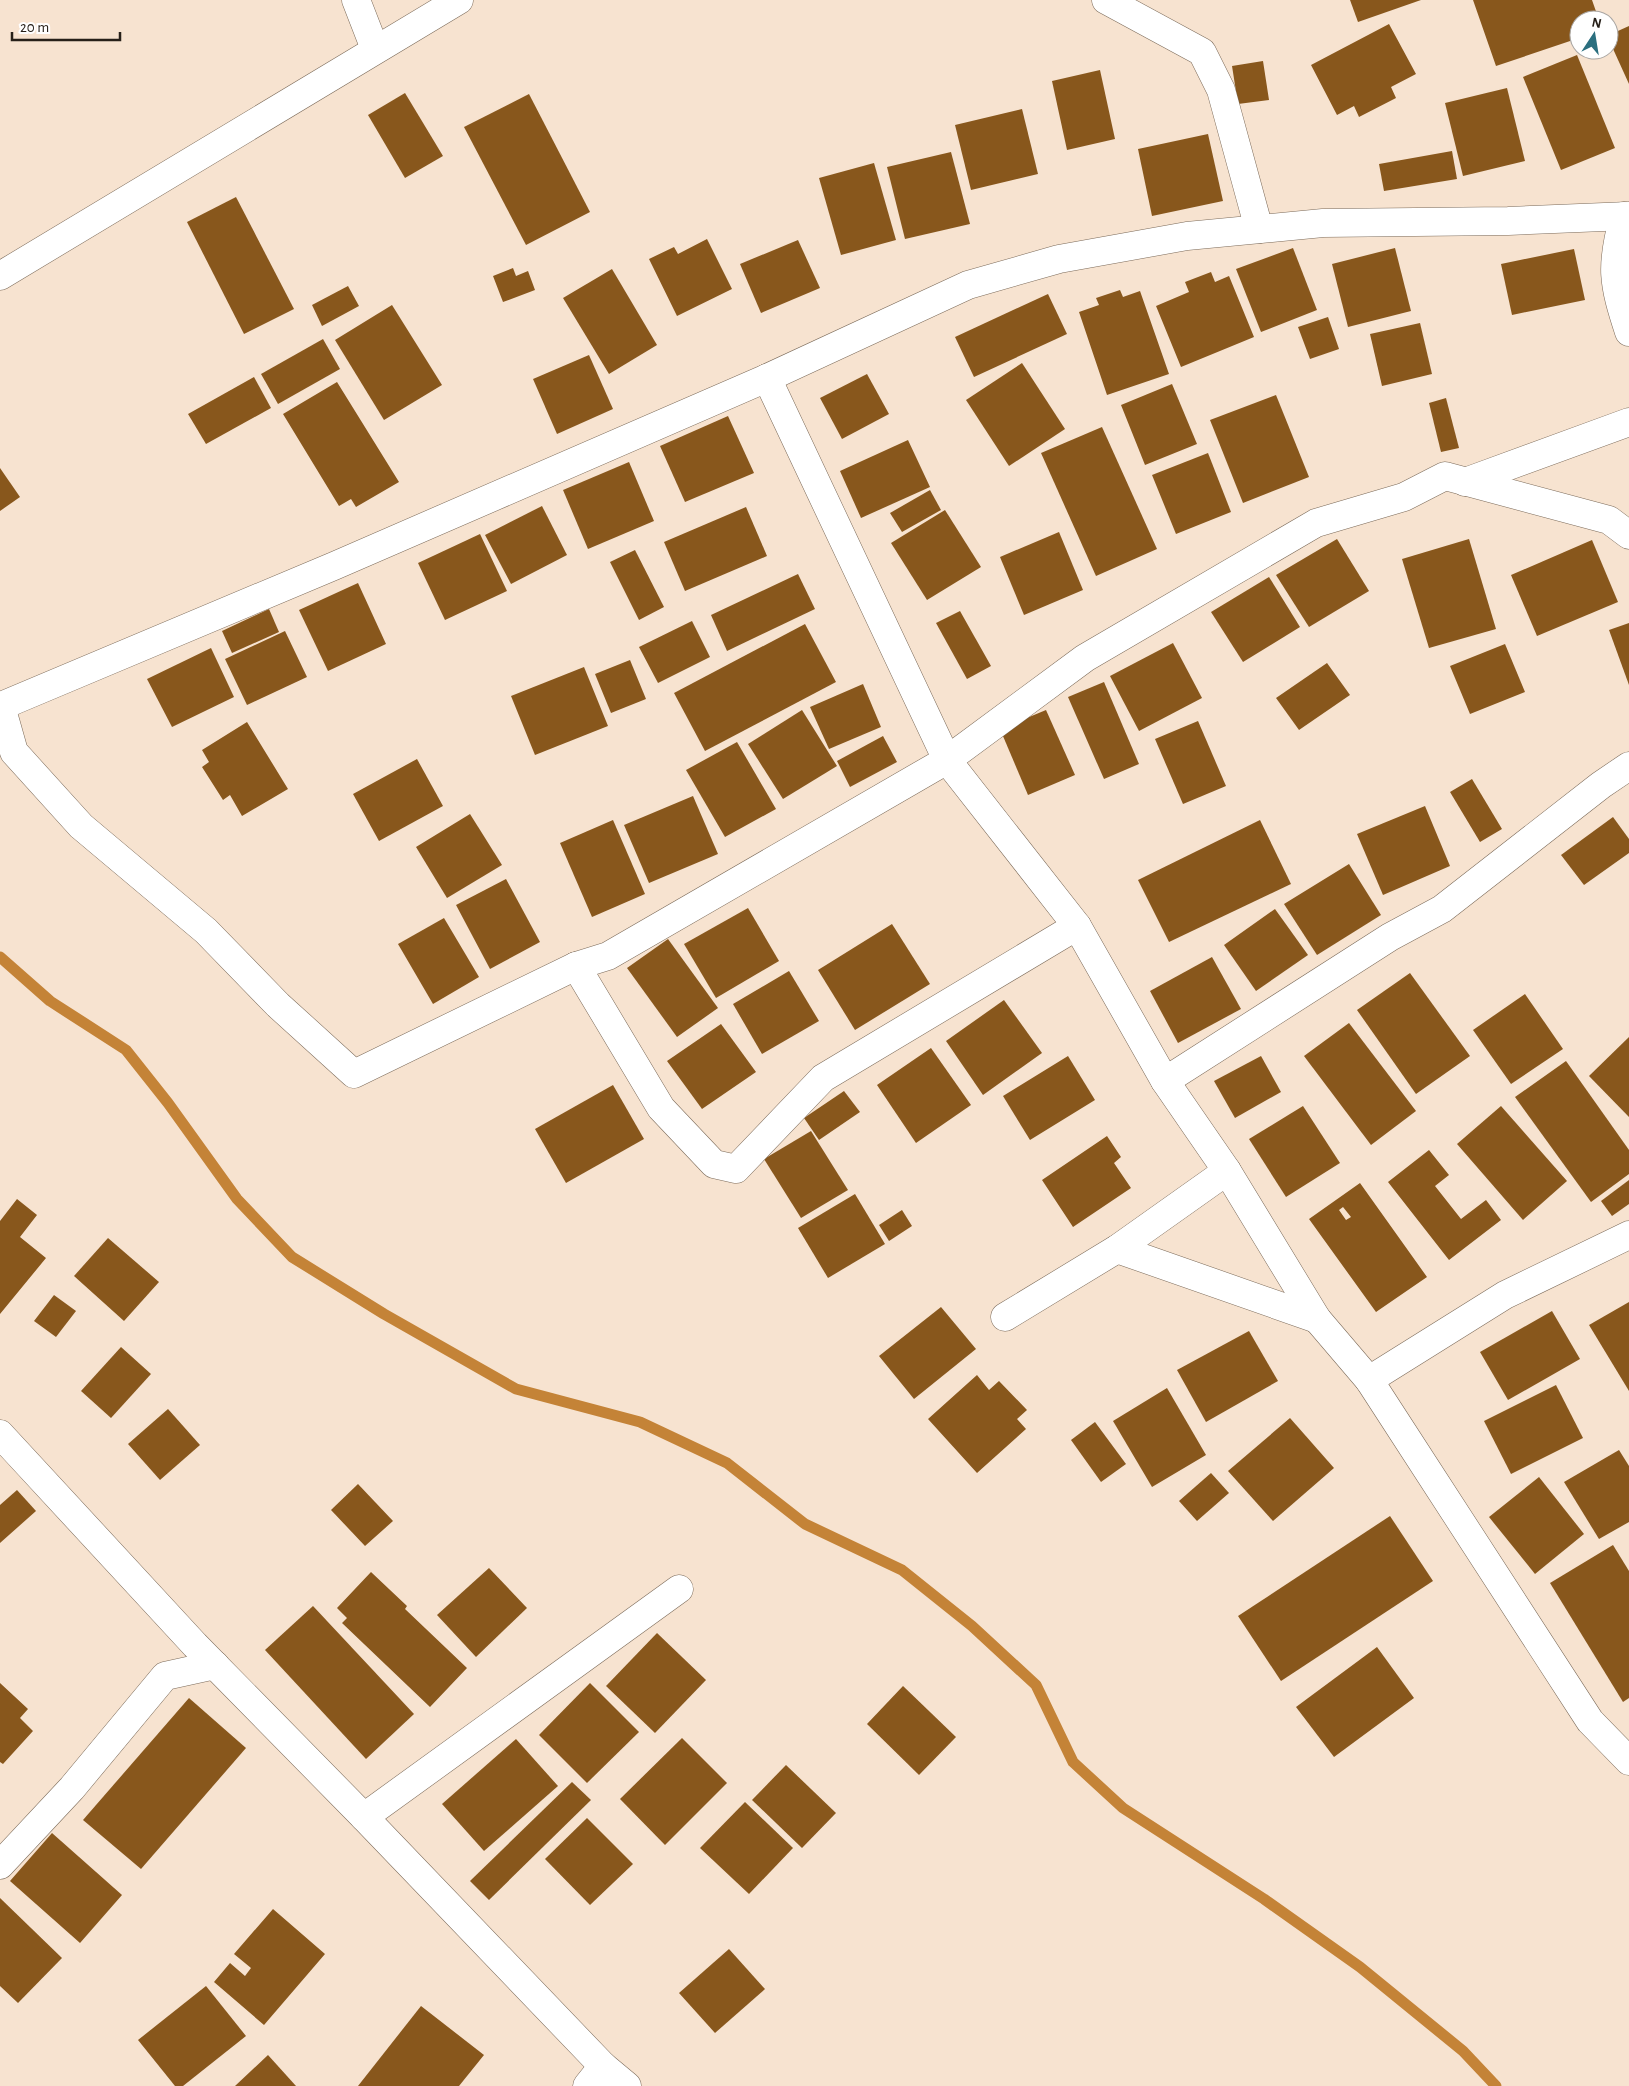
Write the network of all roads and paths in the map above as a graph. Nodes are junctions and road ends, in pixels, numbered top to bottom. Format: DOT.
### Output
graph roads {
  1 [pos="356,0"];
  2 [pos="459,0"];
  3 [pos="1106,0"];
  4 [pos="375,49"];
  5 [pos="1627,216"];
  6 [pos="1259,229"];
  7 [pos="0,276"];
  8 [pos="1629,332"];
  9 [pos="767,378"];
  10 [pos="1629,422"];
  11 [pos="1465,482"];
  12 [pos="1629,535"];
  13 [pos="947,760"];
  14 [pos="1629,766"];
  15 [pos="1077,926"];
  16 [pos="576,966"];
  17 [pos="1165,1081"];
  18 [pos="1226,1171"];
  19 [pos="1629,1235"];
  20 [pos="1117,1250"];
  21 [pos="1005,1317"];
  22 [pos="1317,1319"];
  23 [pos="1369,1380"];
  24 [pos="0,1434"];
  25 [pos="679,1589"];
  26 [pos="215,1665"];
  27 [pos="1629,1761"];
  28 [pos="364,1817"];
  29 [pos="0,1865"];
  30 [pos="595,2076"];
  31 [pos="627,2086"];
  1 -- 4 [label="street"];
  2 -- 4 [label="street"];
  3 -- 6 [label="street"];
  4 -- 7 [label="street"];
  5 -- 6 [label="street"];
  5 -- 8 [label="street"];
  6 -- 9 [label="street"];
  9 -- 13 [label="street"];
  9 -- 16 [label="street"];
  10 -- 11 [label="street"];
  11 -- 12 [label="street"];
  11 -- 13 [label="street"];
  13 -- 15 [label="street"];
  13 -- 16 [label="street"];
  14 -- 17 [label="street"];
  15 -- 16 [label="street"];
  15 -- 17 [label="street"];
  17 -- 18 [label="street"];
  18 -- 20 [label="street"];
  18 -- 22 [label="street"];
  19 -- 23 [label="street"];
  20 -- 21 [label="street"];
  20 -- 22 [label="street"];
  22 -- 23 [label="street"];
  23 -- 27 [label="street"];
  24 -- 26 [label="street"];
  25 -- 28 [label="street"];
  26 -- 28 [label="street"];
  26 -- 29 [label="street"];
  28 -- 30 [label="street"];
  30 -- 31 [label="street"];
}
